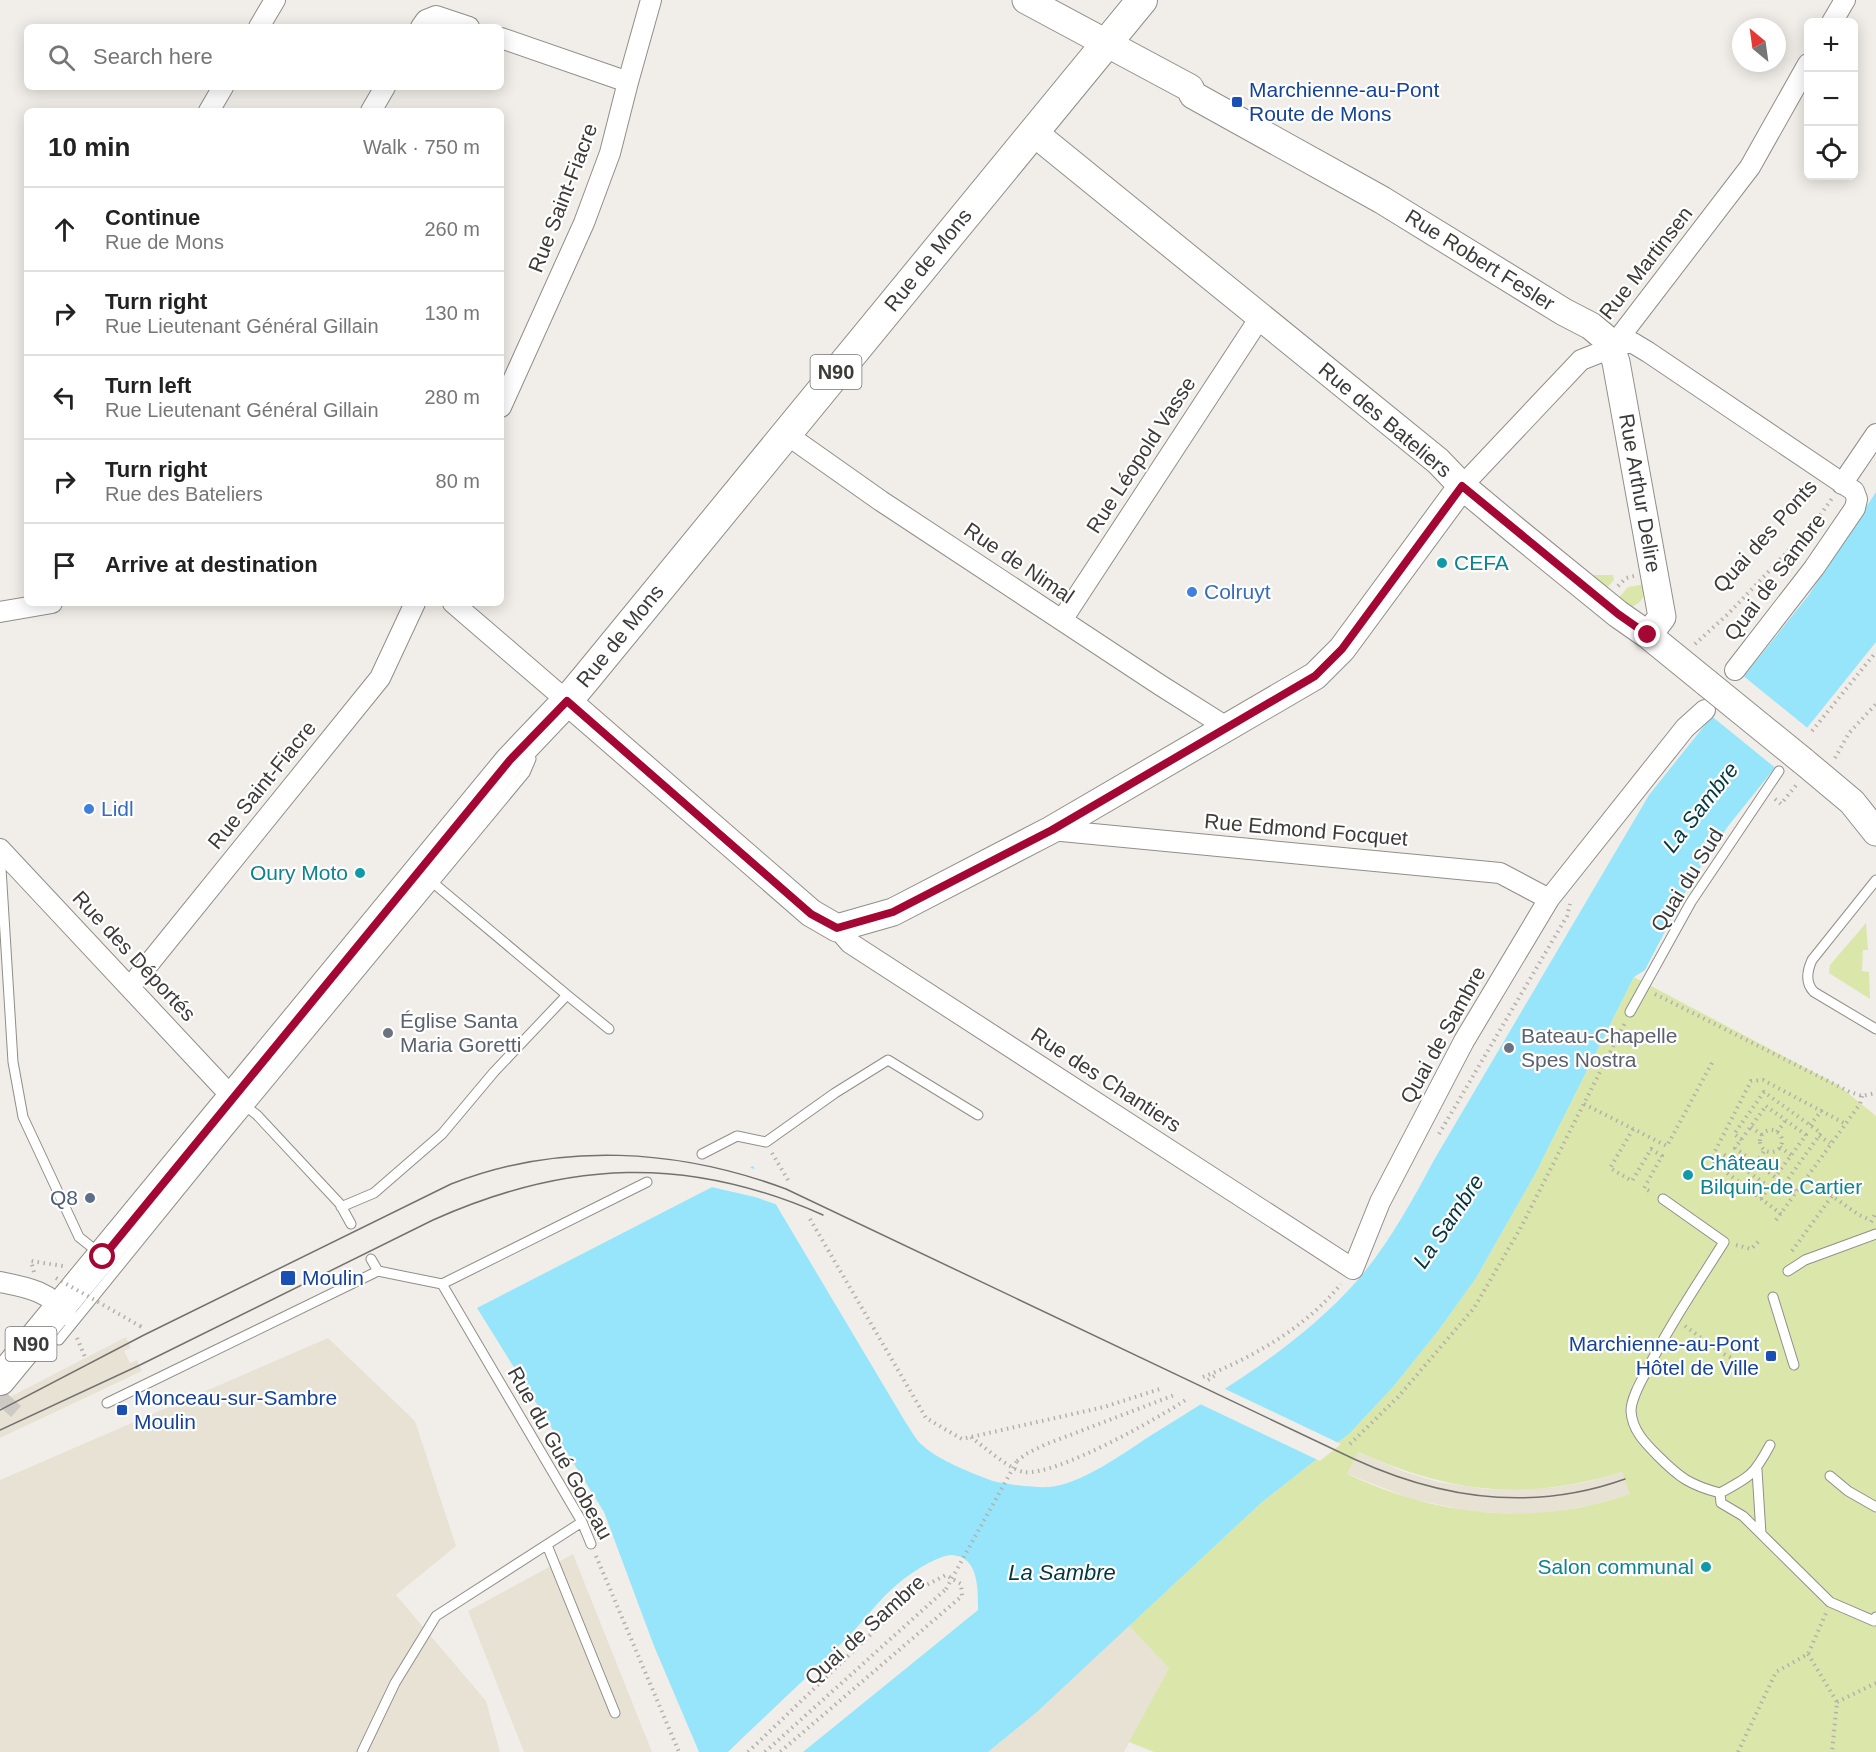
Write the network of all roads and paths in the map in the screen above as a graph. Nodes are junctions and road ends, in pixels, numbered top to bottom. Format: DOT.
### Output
graph roads {
  1 [pos="274,0"];
  2 [pos="651,0"];
  3 [pos="1026,0"];
  4 [pos="1142,0"];
  5 [pos="1845,0"];
  6 [pos="1834,18"];
  7 [pos="423,23"];
  8 [pos="260,24"];
  9 [pos="460,24"];
  10 [pos="504,39"];
  11 [pos="1106,44"];
  12 [pos="1804,72"];
  13 [pos="628,82"];
  14 [pos="221,90"];
  15 [pos="383,90"];
  16 [pos="211,108"];
  17 [pos="373,108"];
  18 [pos="1033,132"];
  19 [pos="1261,316"];
  20 [pos="1612,346"];
  21 [pos="504,400"];
  22 [pos="786,434"];
  23 [pos="1876,434"];
  24 [pos="1842,484"];
  25 [pos="1462,486"];
  26 [pos="1654,572"];
  27 [pos="1605,603"];
  28 [pos="35,606"];
  29 [pos="415,606"];
  30 [pos="456,606"];
  31 [pos="0,612"];
  32 [pos="1062,620"];
  33 [pos="1648,635"];
  34 [pos="1876,652"];
  35 [pos="1681,661"];
  36 [pos="1735,670"];
  37 [pos="567,701"];
  38 [pos="1876,705"];
  39 [pos="1705,710"];
  40 [pos="1228,728"];
  41 [pos="1812,731"];
  42 [pos="1800,773"];
  43 [pos="1774,799"];
  44 [pos="1868,812"];
  45 [pos="1052,830"];
  46 [pos="1876,832"];
  47 [pos="0,849"];
  48 [pos="426,877"];
  49 [pos="1876,880"];
  50 [pos="1573,894"];
  51 [pos="1549,899"];
  52 [pos="837,928"];
  53 [pos="130,987"];
  54 [pos="1644,988"];
  55 [pos="567,995"];
  56 [pos="1630,1012"];
  57 [pos="609,1029"];
  58 [pos="1876,1029"];
  59 [pos="1714,1059"];
  60 [pos="1876,1092"];
  61 [pos="1862,1096"];
  62 [pos="1775,1100"];
  63 [pos="240,1103"];
  64 [pos="1584,1104"];
  65 [pos="1770,1108"];
  66 [pos="1821,1110"];
  67 [pos="978,1115"];
  68 [pos="1786,1120"];
  69 [pos="1844,1124"];
  70 [pos="1810,1125"];
  71 [pos="1751,1127"];
  72 [pos="1633,1129"];
  73 [pos="1777,1132"];
  74 [pos="1762,1135"];
  75 [pos="1819,1136"];
  76 [pos="1742,1140"];
  77 [pos="1802,1140"];
  78 [pos="766,1142"];
  79 [pos="1434,1142"];
  80 [pos="1830,1143"];
  81 [pos="1780,1147"];
  82 [pos="1811,1147"];
  83 [pos="1765,1150"];
  84 [pos="702,1154"];
  85 [pos="1744,1155"];
  86 [pos="1791,1155"];
  87 [pos="1717,1163"];
  88 [pos="1756,1163"];
  89 [pos="1737,1164"];
  90 [pos="1780,1171"];
  91 [pos="1789,1177"];
  92 [pos="788,1180"];
  93 [pos="647,1182"];
  94 [pos="1784,1184"];
  95 [pos="1769,1187"];
  96 [pos="1644,1188"];
  97 [pos="1821,1188"];
  98 [pos="1796,1192"];
  99 [pos="1832,1196"];
  100 [pos="1664,1198"];
  101 [pos="1761,1199"];
  102 [pos="341,1207"];
  103 [pos="1781,1214"];
  104 [pos="810,1219"];
  105 [pos="1776,1220"];
  106 [pos="1870,1220"];
  107 [pos="351,1224"];
  108 [pos="1876,1234"];
  109 [pos="1761,1239"];
  110 [pos="1725,1242"];
  111 [pos="1788,1257"];
  112 [pos="371,1259"];
  113 [pos="98,1262"];
  114 [pos="55,1265"];
  115 [pos="1353,1269"];
  116 [pos="378,1271"];
  117 [pos="1788,1271"];
  118 [pos="34,1273"];
  119 [pos="56,1278"];
  120 [pos="0,1282"];
  121 [pos="442,1284"];
  122 [pos="1773,1298"];
  123 [pos="66,1326"];
  124 [pos="141,1326"];
  125 [pos="1692,1331"];
  126 [pos="85,1357"];
  127 [pos="1739,1362"];
  128 [pos="1794,1365"];
  129 [pos="1222,1370"];
  130 [pos="1203,1377"];
  131 [pos="1208,1380"];
  132 [pos="5,1388"];
  133 [pos="1163,1388"];
  134 [pos="1177,1394"];
  135 [pos="1187,1399"];
  136 [pos="108,1403"];
  137 [pos="970,1436"];
  138 [pos="1350,1444"];
  139 [pos="1770,1446"];
  140 [pos="1757,1470"];
  141 [pos="1830,1476"];
  142 [pos="1720,1493"];
  143 [pos="1876,1507"];
  144 [pos="582,1522"];
  145 [pos="1761,1534"];
  146 [pos="591,1544"];
  147 [pos="547,1545"];
  148 [pos="1830,1602"];
  149 [pos="1876,1617"];
  150 [pos="1808,1654"];
  151 [pos="1876,1683"];
  152 [pos="1837,1702"];
  153 [pos="615,1713"];
  154 [pos="362,1752"];
  155 [pos="679,1752"];
  156 [pos="747,1752"];
  157 [pos="765,1752"];
  158 [pos="780,1752"];
  159 [pos="1738,1752"];
  160 [pos="1832,1752"];
  1 -- 8 [label="street"];
  2 -- 13 [label="street, Rue Saint-Fiacre"];
  3 -- 11 [label="main road, Rue Robert Fesler"];
  4 -- 11 [label="main road, Rue de Mons / N90"];
  5 -- 6 [label="street"];
  7 -- 9 [label="street"];
  10 -- 13 [label="street"];
  11 -- 18 [label="main road, Rue de Mons / N90"];
  11 -- 20 [label="main road, Rue Robert Fesler"];
  12 -- 20 [label="street, Rue Martinsen"];
  13 -- 21 [label="street, Rue Saint-Fiacre"];
  14 -- 16 [label="street"];
  15 -- 17 [label="street"];
  18 -- 19 [label="main road, Rue des Bateliers"];
  18 -- 22 [label="main road, Rue de Mons / N90"];
  19 -- 25 [label="main road, Rue des Bateliers"];
  19 -- 32 [label="street, Rue Léopold Vasse"];
  20 -- 24 [label="street"];
  20 -- 25 [label="street, Rue Martinsen"];
  20 -- 26 [label="main road, Rue Arthur Delire"];
  22 -- 32 [label="street, Rue de Nimal"];
  22 -- 37 [label="main road, Rue de Mons / N90"];
  23 -- 24 [label="street, Quai des Ponts"];
  24 -- 35 [label="path, Quai des Ponts"];
  24 -- 36 [label="street, Quai de Sambre"];
  25 -- 27 [label="main road, Rue des Bateliers"];
  25 -- 40 [label="main road"];
  26 -- 27 [label="path"];
  26 -- 33 [label="main road, Rue Arthur Delire"];
  27 -- 33 [label="main road, Rue des Bateliers"];
  28 -- 31 [label="street"];
  29 -- 53 [label="street, Rue Saint-Fiacre"];
  30 -- 37 [label="street"];
  32 -- 40 [label="street, Rue de Nimal"];
  33 -- 35 [label="main road, Rue des Bateliers"];
  34 -- 41 [label="path"];
  35 -- 42 [label="main road, Rue des Bateliers, bridge"];
  37 -- 48 [label="main road, Rue de Mons / N90"];
  37 -- 52 [label="main road"];
  38 -- 42 [label="path"];
  39 -- 51 [label="street, Quai de Sambre"];
  40 -- 45 [label="main road"];
  42 -- 43 [label="path"];
  42 -- 44 [label="main road, Rue des Bateliers"];
  42 -- 54 [label="lane, Quai du Sud"];
  44 -- 46 [label="main road, Rue des Bateliers"];
  45 -- 51 [label="street, Rue Edmond Focquet"];
  45 -- 52 [label="main road"];
  47 -- 53 [label="street, Rue des Déportés"];
  47 -- 113 [label="lane"];
  48 -- 55 [label="lane"];
  48 -- 63 [label="main road, Rue de Mons / N90"];
  49 -- 58 [label="lane"];
  50 -- 79 [label="path"];
  51 -- 115 [label="street, Quai de Sambre"];
  52 -- 115 [label="street, Rue des Chantiers"];
  53 -- 63 [label="street, Rue des Déportés"];
  54 -- 56 [label="lane, Quai du Sud"];
  54 -- 61 [label="path"];
  55 -- 57 [label="lane"];
  55 -- 102 [label="lane"];
  56 -- 64 [label="path"];
  59 -- 72 [label="path"];
  60 -- 61 [label="path"];
  61 -- 69 [label="path"];
  62 -- 65 [label="path"];
  62 -- 70 [label="path"];
  62 -- 76 [label="path"];
  63 -- 102 [label="lane"];
  63 -- 113 [label="main road, Rue de Mons / N90"];
  63 -- 123 [label="lane"];
  64 -- 72 [label="path"];
  64 -- 138 [label="path"];
  65 -- 68 [label="path"];
  65 -- 71 [label="path"];
  66 -- 69 [label="path"];
  66 -- 70 [label="path"];
  66 -- 87 [label="path"];
  67 -- 78 [label="lane"];
  68 -- 73 [label="path"];
  68 -- 77 [label="path"];
  69 -- 80 [label="path"];
  70 -- 75 [label="path"];
  71 -- 74 [label="path"];
  71 -- 76 [label="path"];
  72 -- 96 [label="path"];
  73 -- 74 [label="path"];
  73 -- 81 [label="path"];
  74 -- 83 [label="path"];
  75 -- 80 [label="path"];
  75 -- 82 [label="path"];
  76 -- 85 [label="path"];
  77 -- 82 [label="path"];
  77 -- 86 [label="path"];
  78 -- 84 [label="lane"];
  78 -- 92 [label="path"];
  80 -- 98 [label="path"];
  81 -- 83 [label="path"];
  81 -- 86 [label="path"];
  82 -- 91 [label="path"];
  83 -- 88 [label="path"];
  85 -- 88 [label="path"];
  85 -- 89 [label="path"];
  86 -- 90 [label="path"];
  87 -- 89 [label="path"];
  87 -- 101 [label="path"];
  88 -- 90 [label="path"];
  89 -- 95 [label="path"];
  90 -- 91 [label="path"];
  91 -- 94 [label="path"];
  93 -- 121 [label="lane"];
  94 -- 95 [label="path"];
  94 -- 98 [label="path"];
  95 -- 101 [label="path"];
  97 -- 99 [label="path"];
  98 -- 103 [label="path"];
  99 -- 106 [label="path"];
  99 -- 111 [label="path"];
  100 -- 110 [label="lane"];
  101 -- 103 [label="path"];
  102 -- 107 [label="lane"];
  103 -- 105 [label="path"];
  104 -- 137 [label="path"];
  108 -- 117 [label="lane"];
  109 -- 110 [label="path"];
  110 -- 142 [label="lane"];
  112 -- 116 [label="lane"];
  113 -- 123 [label="main road, Rue de Mons / N90"];
  114 -- 118 [label="path"];
  115 -- 129 [label="path"];
  116 -- 121 [label="lane"];
  116 -- 136 [label="lane"];
  119 -- 124 [label="path, bridge"];
  120 -- 123 [label="street"];
  121 -- 144 [label="lane, Rue du Gué Gobeau"];
  122 -- 128 [label="lane"];
  123 -- 126 [label="path"];
  123 -- 132 [label="main road, Rue de Mons / N90"];
  125 -- 127 [label="path"];
  129 -- 130 [label="path"];
  129 -- 131 [label="path"];
  133 -- 137 [label="path"];
  134 -- 157 [label="path, Quai de Sambre, bridge"];
  135 -- 137 [label="path"];
  139 -- 140 [label="lane"];
  140 -- 142 [label="lane"];
  140 -- 145 [label="lane"];
  141 -- 143 [label="lane"];
  142 -- 145 [label="lane"];
  144 -- 146 [label="lane, Rue du Gué Gobeau"];
  144 -- 147 [label="lane"];
  145 -- 148 [label="lane"];
  146 -- 155 [label="path, Rue du Gué Gobeau"];
  147 -- 153 [label="lane"];
  147 -- 154 [label="lane"];
  148 -- 149 [label="lane"];
  148 -- 150 [label="path"];
  150 -- 152 [label="path"];
  150 -- 159 [label="path"];
  151 -- 152 [label="path"];
  152 -- 160 [label="path"];
  156 -- 158 [label="path"];
}
